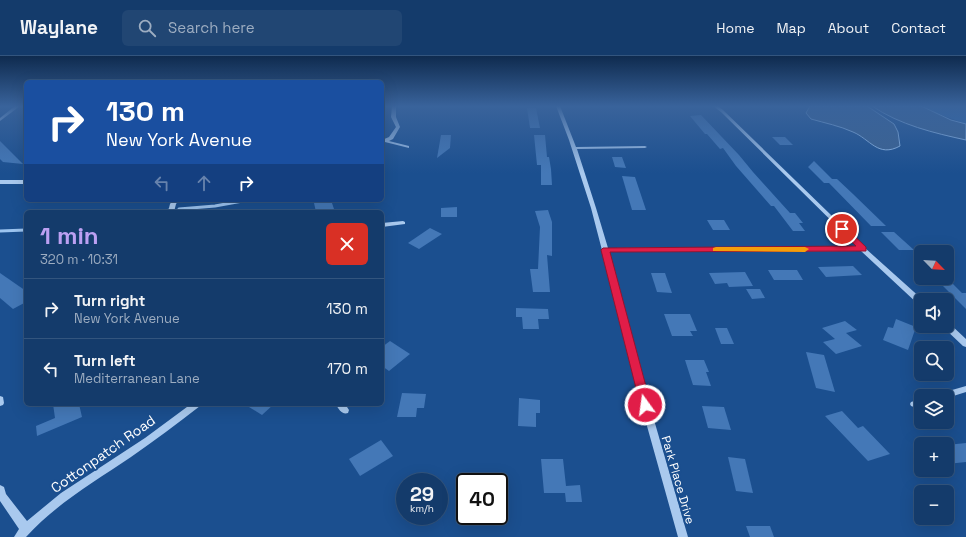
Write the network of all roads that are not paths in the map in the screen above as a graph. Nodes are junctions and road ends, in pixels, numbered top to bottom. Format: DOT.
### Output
graph roads {
  1 [pos="397,128"];
  2 [pos="567,128"];
  3 [pos="739,128"];
  4 [pos="384,142"];
  5 [pos="407,147"];
  6 [pos="645,147"];
  7 [pos="575,148"];
  8 [pos="0,182"];
  9 [pos="24,182"];
  10 [pos="403,223"];
  11 [pos="384,226"];
  12 [pos="863,249"];
  13 [pos="606,250"];
  14 [pos="914,296"];
  15 [pos="954,333"];
  16 [pos="966,344"];
  17 [pos="966,389"];
  18 [pos="954,392"];
  19 [pos="0,399"];
  20 [pos="0,403"];
  21 [pos="194,406"];
  22 [pos="0,490"];
  23 [pos="22,533"];
  24 [pos="683,537"];
  1 -- 4 [label="street"];
  2 -- 7 [label="street, Park Place Drive"];
  3 -- 12 [label="street"];
  4 -- 5 [label="street"];
  6 -- 7 [label="street"];
  7 -- 13 [label="street, Park Place Drive"];
  8 -- 9 [label="street"];
  10 -- 11 [label="street"];
  12 -- 13 [label="street"];
  12 -- 14 [label="street"];
  13 -- 24 [label="street, Park Place Drive"];
  15 -- 16 [label="street"];
  17 -- 18 [label="street"];
  19 -- 20 [label="street"];
  21 -- 23 [label="street, Cottonpatch Road"];
  22 -- 23 [label="street, Cottonpatch Road"];
}
